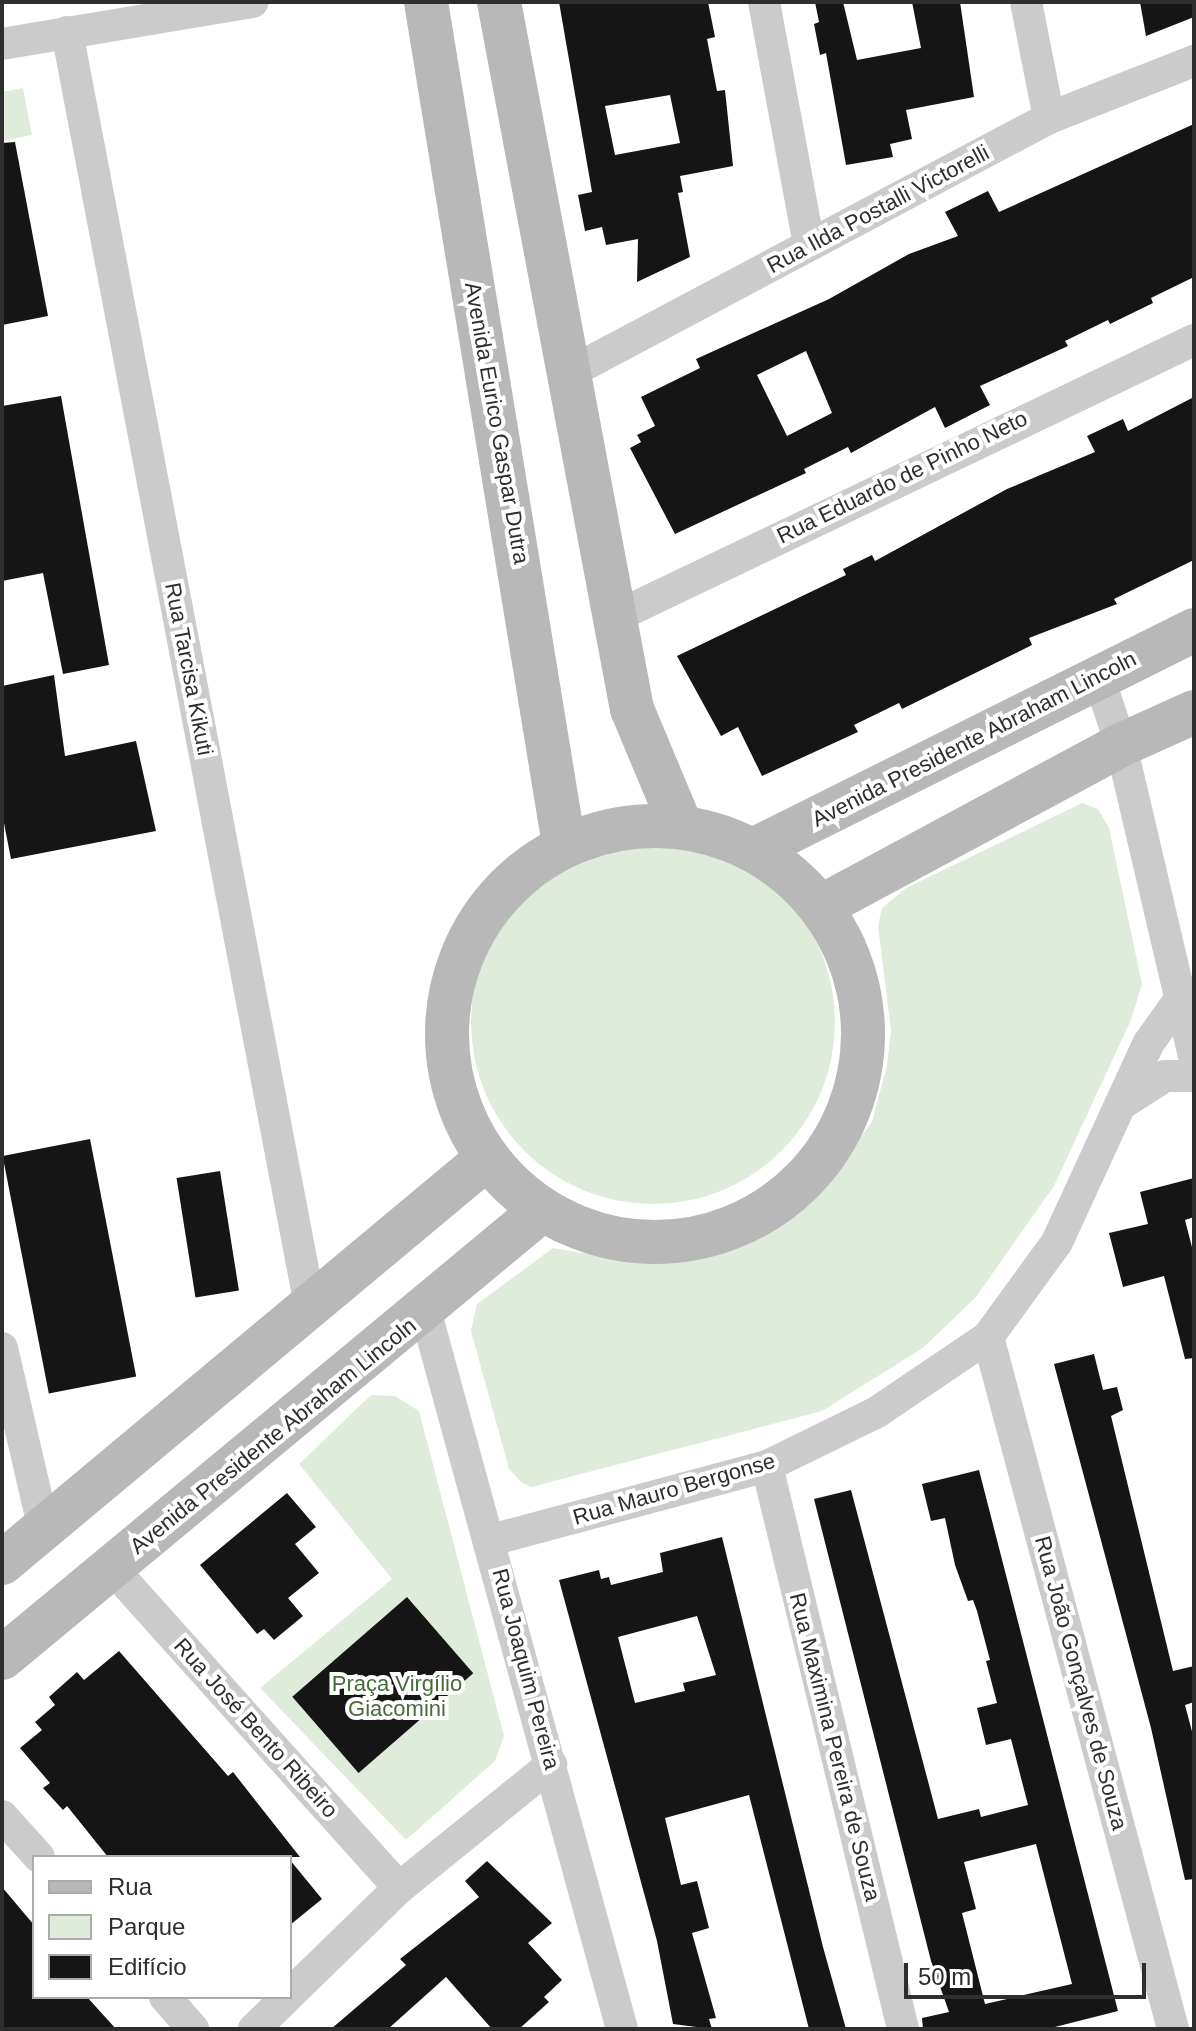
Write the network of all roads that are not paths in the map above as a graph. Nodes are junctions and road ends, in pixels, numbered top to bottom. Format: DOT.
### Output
graph roads {
  1 [pos="252,2"];
  2 [pos="426,2"];
  3 [pos="499,2"];
  4 [pos="764,2"];
  5 [pos="1026,2"];
  6 [pos="118,13"];
  7 [pos="67,32"];
  8 [pos="2,44"];
  9 [pos="1194,61"];
  10 [pos="1049,118"];
  11 [pos="809,244"];
  12 [pos="1194,340"];
  13 [pos="569,373"];
  14 [pos="613,618"];
  15 [pos="1194,630"];
  16 [pos="1098,675"];
  17 [pos="1194,712"];
  18 [pos="1121,745"];
  19 [pos="681,826"];
  20 [pos="564,845"];
  21 [pos="755,849"];
  22 [pos="822,906"];
  23 [pos="1180,999"];
  24 [pos="1194,1056"];
  25 [pos="1194,1076"];
  26 [pos="1123,1103"];
  27 [pos="486,1159"];
  28 [pos="541,1211"];
  29 [pos="310,1306"];
  30 [pos="425,1310"];
  31 [pos="988,1337"];
  32 [pos="2,1348"];
  33 [pos="767,1466"];
  34 [pos="44,1530"];
  35 [pos="491,1540"];
  36 [pos="2,1563"];
  37 [pos="112,1568"];
  38 [pos="2,1658"];
  39 [pos="551,1765"];
  40 [pos="2,1816"];
  41 [pos="37,1855"];
  42 [pos="399,1888"];
  43 [pos="292,1992"];
  44 [pos="167,1999"];
  45 [pos="285,1999"];
  46 [pos="193,2029"];
  47 [pos="254,2029"];
  48 [pos="622,2029"];
  49 [pos="903,2029"];
  50 [pos="1173,2029"];
  1 -- 6 [label="street"];
  2 -- 20 [label="street, Avenida Eurico Gaspar Dutra"];
  3 -- 13 [label="street"];
  4 -- 11 [label="street"];
  5 -- 10 [label="street"];
  6 -- 7 [label="street"];
  7 -- 8 [label="street"];
  7 -- 29 [label="street, Rua Tarcisa Kikuti"];
  9 -- 10 [label="street, Rua Ilda Postalli Victorelli"];
  10 -- 11 [label="street, Rua Ilda Postalli Victorelli"];
  11 -- 13 [label="street, Rua Ilda Postalli Victorelli"];
  12 -- 14 [label="street, Rua Eduardo de Pinho Neto"];
  13 -- 14 [label="street"];
  14 -- 19 [label="street"];
  15 -- 16 [label="street, Avenida Presidente Abraham Lincoln"];
  16 -- 18 [label="street"];
  16 -- 21 [label="street, Avenida Presidente Abraham Lincoln"];
  17 -- 18 [label="street"];
  18 -- 22 [label="street"];
  18 -- 23 [label="street"];
  19 -- 20 [label="street"];
  19 -- 21 [label="street"];
  20 -- 27 [label="street"];
  21 -- 22 [label="street"];
  22 -- 28 [label="street"];
  23 -- 24 [label="street"];
  23 -- 26 [label="street, Rua Mauro Bergonse"];
  25 -- 26 [label="street"];
  26 -- 31 [label="street, Rua Mauro Bergonse"];
  27 -- 28 [label="street"];
  27 -- 29 [label="street"];
  28 -- 30 [label="street, Avenida Presidente Abraham Lincoln"];
  29 -- 34 [label="street"];
  30 -- 35 [label="street, Rua Joaquim Pereira"];
  30 -- 37 [label="street, Avenida Presidente Abraham Lincoln"];
  31 -- 33 [label="street, Rua Mauro Bergonse"];
  31 -- 50 [label="street, Rua João Gonçalves de Souza"];
  32 -- 34 [label="street"];
  33 -- 35 [label="street, Rua Mauro Bergonse"];
  33 -- 49 [label="street, Rua Maximina Pereira de Souza"];
  34 -- 36 [label="street"];
  35 -- 39 [label="street, Rua Joaquim Pereira"];
  37 -- 38 [label="street, Avenida Presidente Abraham Lincoln"];
  37 -- 42 [label="street, Rua José Bento Ribeiro"];
  39 -- 42 [label="street"];
  39 -- 48 [label="street, Rua Joaquim Pereira"];
  40 -- 41 [label="street"];
  42 -- 43 [label="street"];
  44 -- 46 [label="street"];
  45 -- 47 [label="street"];
}
